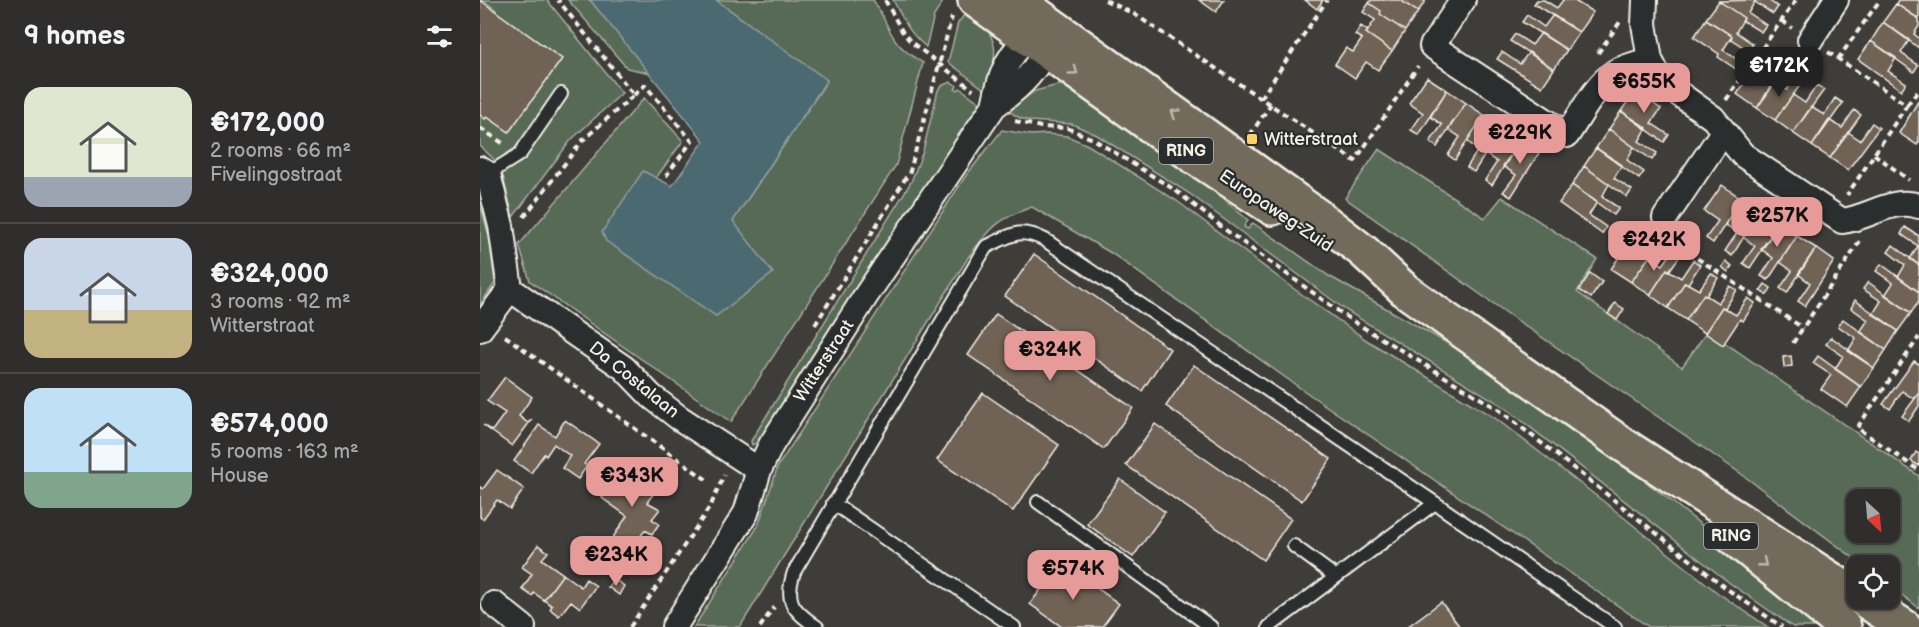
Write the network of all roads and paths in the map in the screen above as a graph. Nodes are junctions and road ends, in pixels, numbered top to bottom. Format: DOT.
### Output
graph roads {
  1 [pos="558,0"];
  2 [pos="885,0"];
  3 [pos="1017,0"];
  4 [pos="1105,0"];
  5 [pos="1327,0"];
  6 [pos="1463,0"];
  7 [pos="1645,0"];
  8 [pos="1796,0"];
  9 [pos="1836,0"];
  10 [pos="1880,0"];
  11 [pos="965,7"];
  12 [pos="1782,21"];
  13 [pos="1041,38"];
  14 [pos="1810,40"];
  15 [pos="1432,46"];
  16 [pos="1838,59"];
  17 [pos="1650,60"];
  18 [pos="938,64"];
  19 [pos="1919,90"];
  20 [pos="561,94"];
  21 [pos="634,95"];
  22 [pos="1261,98"];
  23 [pos="1271,104"];
  24 [pos="1907,105"];
  25 [pos="994,106"];
  26 [pos="1718,125"];
  27 [pos="480,128"];
  28 [pos="1248,138"];
  29 [pos="520,154"];
  30 [pos="1874,154"];
  31 [pos="484,171"];
  32 [pos="666,176"];
  33 [pos="1910,180"];
  34 [pos="1919,206"];
  35 [pos="1874,211"];
  36 [pos="1833,216"];
  37 [pos="1665,218"];
  38 [pos="501,226"];
  39 [pos="510,289"];
  40 [pos="483,326"];
  41 [pos="1803,328"];
  42 [pos="810,334"];
  43 [pos="1918,339"];
  44 [pos="1793,343"];
  45 [pos="1622,444"];
  46 [pos="735,456"];
  47 [pos="1917,469"];
  48 [pos="759,470"];
  49 [pos="707,480"];
  50 [pos="1038,502"];
  51 [pos="833,503"];
  52 [pos="1436,503"];
  53 [pos="1294,546"];
  54 [pos="1336,577"];
  55 [pos="1846,589"];
  56 [pos="494,604"];
  57 [pos="1878,609"];
  58 [pos="523,627"];
  59 [pos="630,627"];
  60 [pos="674,627"];
  61 [pos="817,627"];
  62 [pos="1014,627"];
  63 [pos="1211,627"];
  64 [pos="1269,627"];
  65 [pos="1615,627"];
  66 [pos="1782,627"];
  67 [pos="1844,627"];
  68 [pos="1905,627"];
  1 -- 21 [label="path"];
  2 -- 18 [label="path"];
  3 -- 13 [label="main road, Europaweg-Zuid / RING"];
  4 -- 22 [label="path"];
  5 -- 22 [label="path"];
  6 -- 15 [label="street"];
  7 -- 17 [label="street"];
  8 -- 12 [label="path"];
  9 -- 14 [label="street"];
  10 -- 16 [label="path"];
  11 -- 13 [label="main road, Europaweg-Zuid / RING"];
  11 -- 18 [label="path"];
  12 -- 14 [label="path"];
  12 -- 26 [label="path"];
  13 -- 25 [label="street, Witterstraat"];
  13 -- 45 [label="main road, Europaweg-Zuid / RING"];
  14 -- 16 [label="path"];
  15 -- 17 [label="street"];
  15 -- 23 [label="path"];
  16 -- 24 [label="path"];
  17 -- 26 [label="street"];
  18 -- 25 [label="path"];
  18 -- 42 [label="path"];
  19 -- 24 [label="path"];
  20 -- 29 [label="lane"];
  21 -- 32 [label="path"];
  21 -- 38 [label="path"];
  22 -- 23 [label="path"];
  23 -- 28 [label="path"];
  24 -- 30 [label="path"];
  25 -- 48 [label="street, Witterstraat"];
  25 -- 66 [label="path"];
  26 -- 36 [label="street"];
  26 -- 37 [label="street"];
  27 -- 29 [label="path"];
  29 -- 31 [label="lane"];
  30 -- 33 [label="path"];
  30 -- 36 [label="path"];
  31 -- 38 [label="street"];
  34 -- 35 [label="street"];
  35 -- 36 [label="street"];
  35 -- 41 [label="path"];
  37 -- 41 [label="path"];
  38 -- 39 [label="street"];
  39 -- 40 [label="street"];
  39 -- 46 [label="street, Da Costalaan"];
  40 -- 49 [label="path"];
  41 -- 44 [label="path"];
  43 -- 47 [label="path"];
  45 -- 55 [label="main road, Europaweg-Zuid / RING"];
  45 -- 67 [label="main road, Europaweg-Zuid / RING, one-way"];
  46 -- 48 [label="street, Da Costalaan"];
  46 -- 59 [label="path"];
  48 -- 60 [label="street, Witterstraat"];
  50 -- 63 [label="lane"];
  51 -- 52 [label="lane"];
  51 -- 61 [label="lane"];
  51 -- 62 [label="lane"];
  52 -- 54 [label="lane"];
  52 -- 65 [label="lane"];
  53 -- 54 [label="lane"];
  54 -- 64 [label="lane"];
  56 -- 58 [label="street"];
  57 -- 68 [label="main road"];
}
